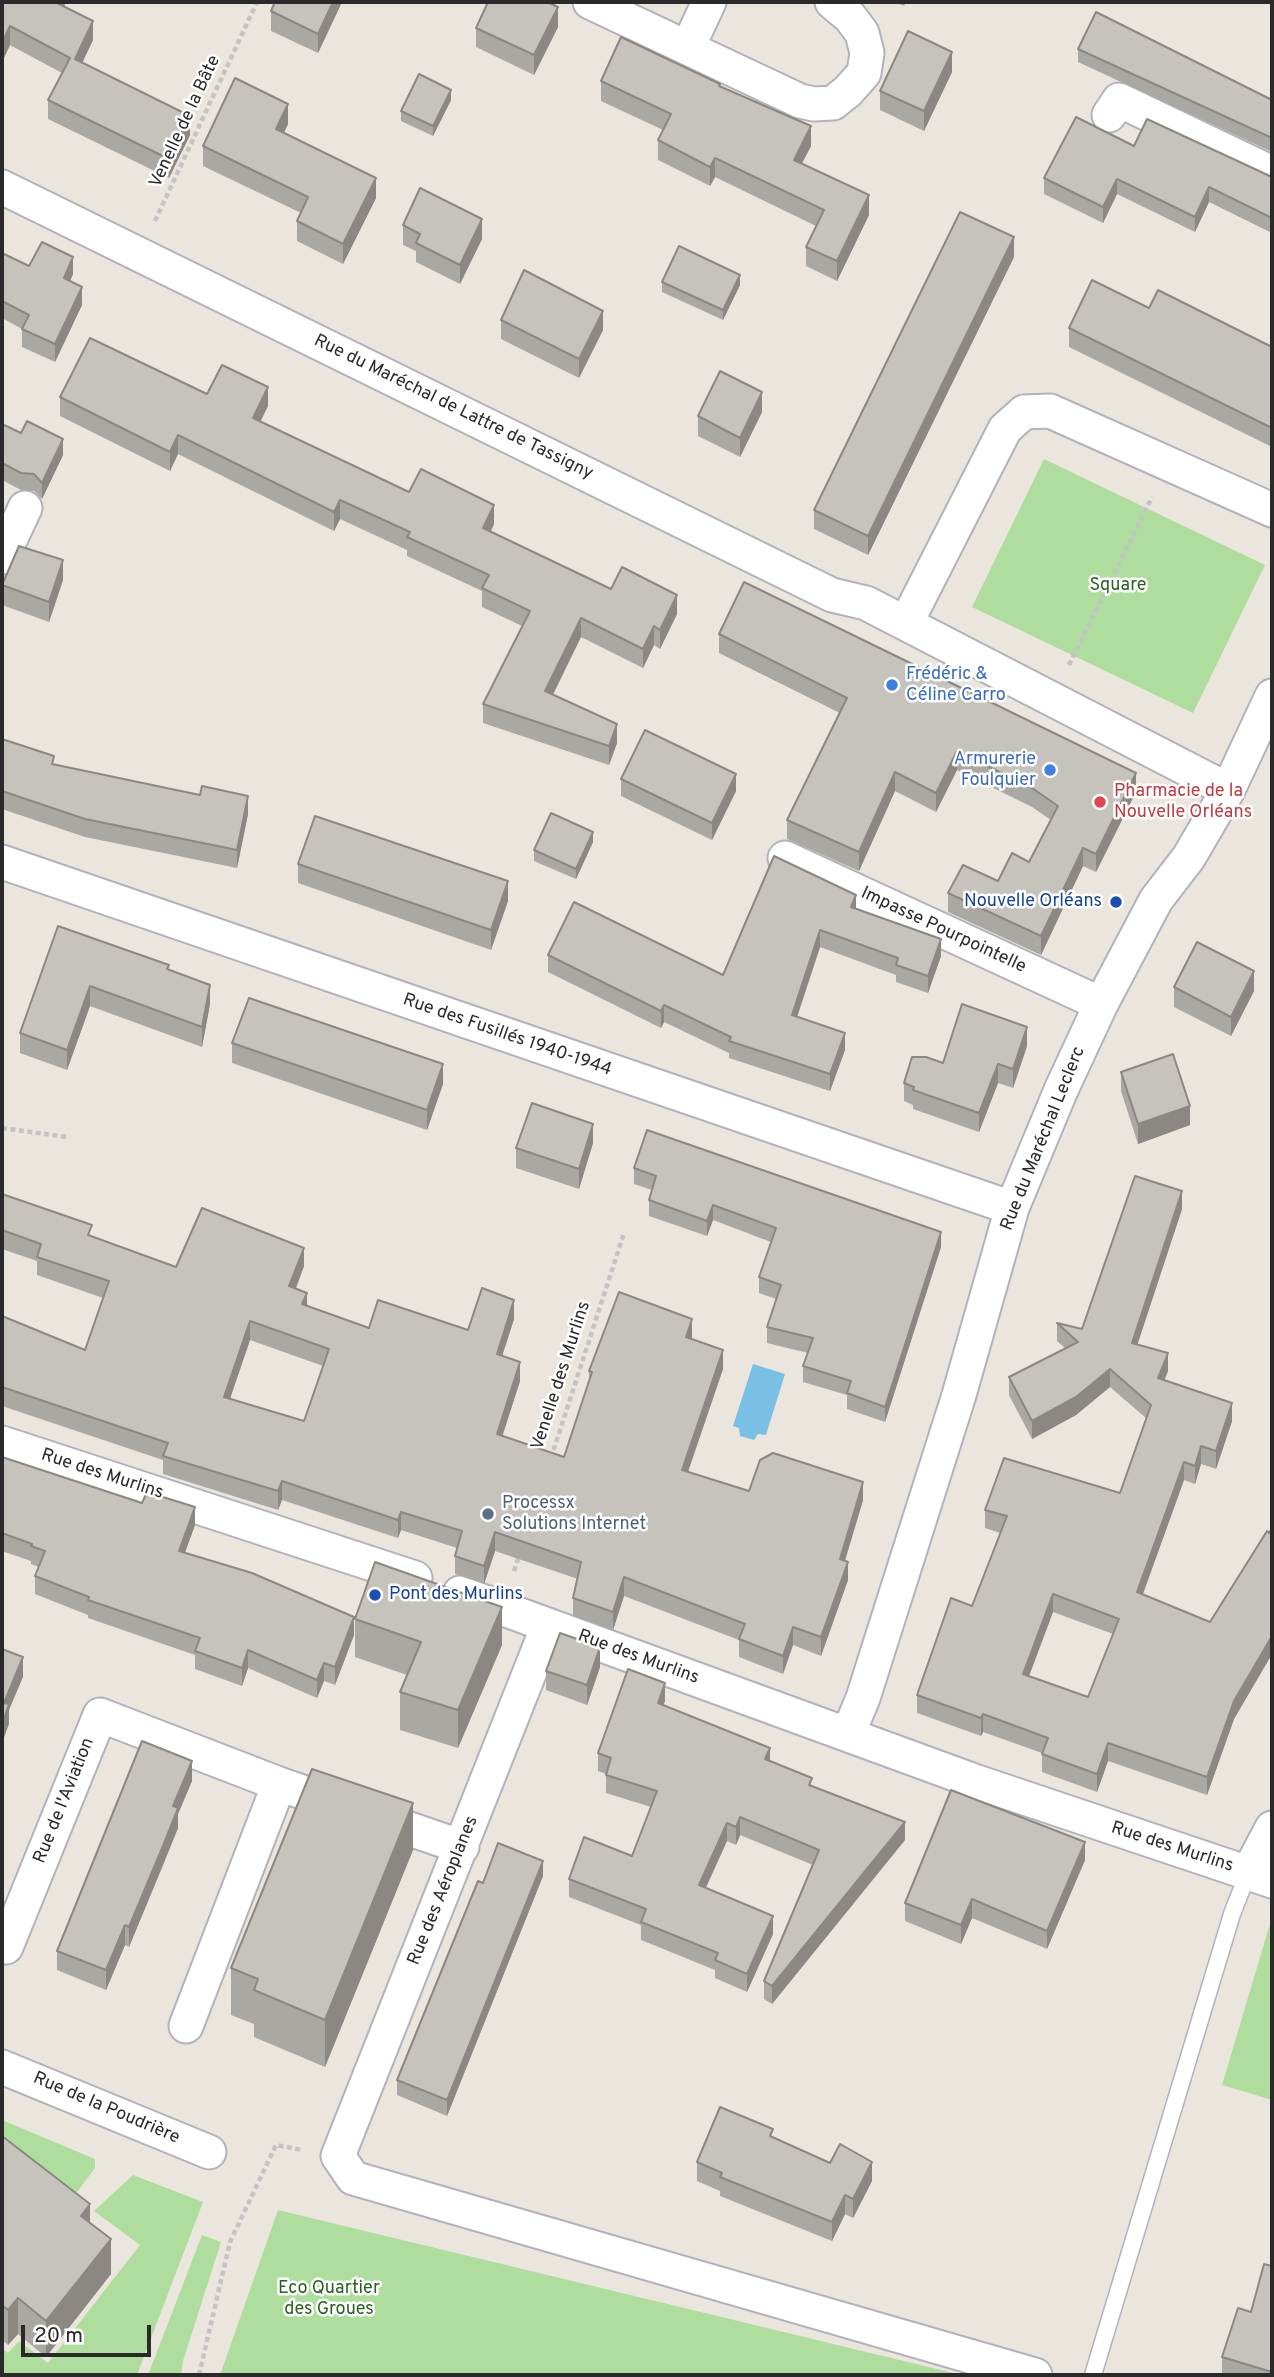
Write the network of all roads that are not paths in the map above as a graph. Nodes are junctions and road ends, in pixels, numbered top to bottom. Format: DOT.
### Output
graph roads {
  1 [pos="590,2"];
  2 [pos="709,2"];
  3 [pos="832,2"];
  4 [pos="688,47"];
  5 [pos="1109,115"];
  6 [pos="1272,173"];
  7 [pos="2,187"];
  8 [pos="25,508"];
  9 [pos="1272,510"];
  10 [pos="2,557"];
  11 [pos="906,624"];
  12 [pos="1272,696"];
  13 [pos="1228,790"];
  14 [pos="785,858"];
  15 [pos="2,862"];
  16 [pos="1101,1004"];
  17 [pos="1012,1208"];
  18 [pos="2,1443"];
  19 [pos="548,1626"];
  20 [pos="848,1734"];
  21 [pos="279,1784"];
  22 [pos="1272,1828"];
  23 [pos="462,1847"];
  24 [pos="1260,1877"];
  25 [pos="6,1947"];
  26 [pos="186,2026"];
  27 [pos="2,2067"];
  28 [pos="209,2152"];
  29 [pos="1035,2375"];
  30 [pos="1093,2375"];
  1 -- 4 [label="street"];
  2 -- 4 [label="street"];
  3 -- 4 [label="street"];
  5 -- 6 [label="street"];
  7 -- 11 [label="street, Rue du Maréchal de Lattre de Tassigny"];
  8 -- 10 [label="street"];
  9 -- 11 [label="street"];
  11 -- 13 [label="street, Rue du Maréchal de Lattre de Tassigny"];
  12 -- 13 [label="street, Rue du Maréchal Leclerc"];
  13 -- 16 [label="street, Rue du Maréchal Leclerc"];
  14 -- 16 [label="street, Impasse Pourpointelle"];
  15 -- 17 [label="street, Rue des Fusillés 1940-1944"];
  16 -- 17 [label="street, Rue du Maréchal Leclerc"];
  17 -- 20 [label="street, Rue du Maréchal Leclerc"];
  18 -- 19 [label="street, Rue des Murlins"];
  19 -- 20 [label="street, Rue des Murlins"];
  19 -- 23 [label="street, Rue des Aéroplanes"];
  20 -- 24 [label="street, Rue des Murlins"];
  21 -- 23 [label="street, Rue de l'Aviation"];
  21 -- 25 [label="street, Rue de l'Aviation"];
  21 -- 26 [label="street"];
  22 -- 24 [label="street"];
  23 -- 29 [label="street, Rue des Aéroplanes"];
  24 -- 30 [label="lane"];
  27 -- 28 [label="street, Rue de la Poudrière"];
}
